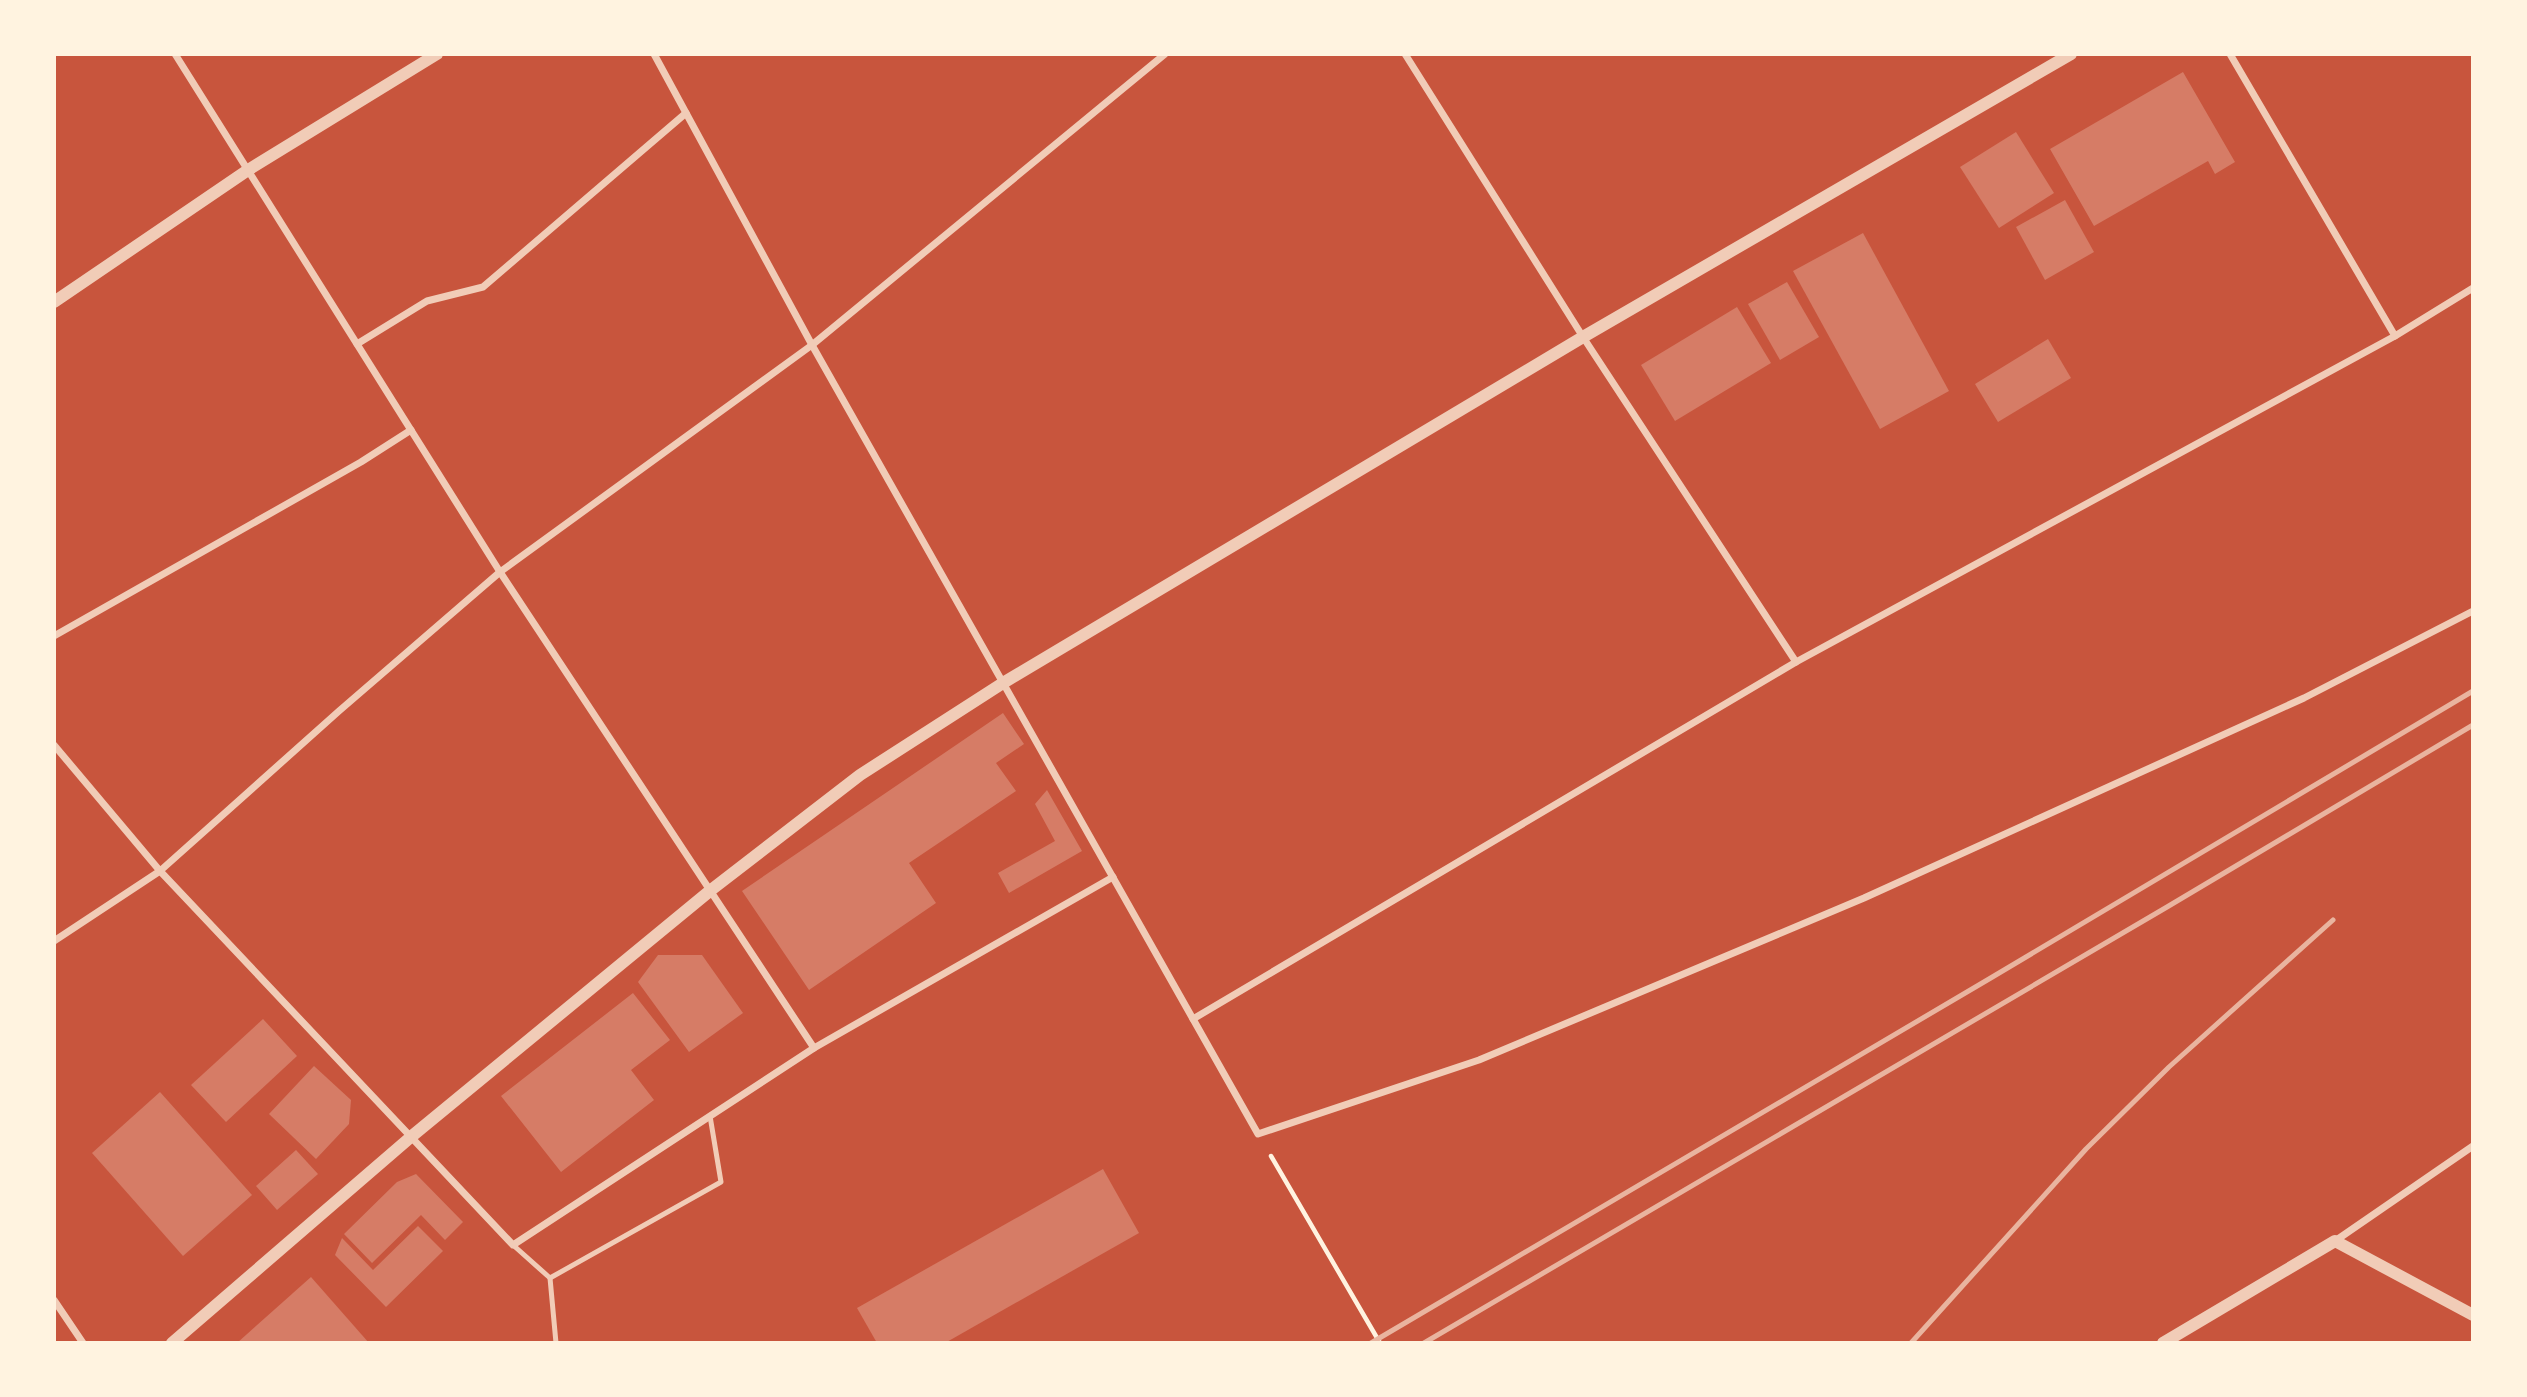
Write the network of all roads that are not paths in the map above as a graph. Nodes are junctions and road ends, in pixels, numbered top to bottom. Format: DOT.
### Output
graph roads {
  1 [pos="175,54"];
  2 [pos="437,54"];
  3 [pos="654,54"];
  4 [pos="1165,54"];
  5 [pos="1405,54"];
  6 [pos="2071,54"];
  7 [pos="2231,54"];
  8 [pos="686,113"];
  9 [pos="248,170"];
  10 [pos="2473,288"];
  11 [pos="54,302"];
  12 [pos="2395,336"];
  13 [pos="1583,337"];
  14 [pos="357,344"];
  15 [pos="811,345"];
  16 [pos="411,430"];
  17 [pos="500,572"];
  18 [pos="2473,611"];
  19 [pos="54,636"];
  20 [pos="1796,662"];
  21 [pos="1003,683"];
  22 [pos="54,745"];
  23 [pos="160,871"];
  24 [pos="1113,877"];
  25 [pos="710,890"];
  26 [pos="54,941"];
  27 [pos="1193,1019"];
  28 [pos="814,1048"];
  29 [pos="710,1116"];
  30 [pos="412,1136"];
  31 [pos="2473,1146"];
  32 [pos="2334,1241"];
  33 [pos="513,1245"];
  34 [pos="550,1278"];
  35 [pos="54,1300"];
  36 [pos="2473,1315"];
  37 [pos="82,1343"];
  38 [pos="172,1343"];
  39 [pos="556,1343"];
  40 [pos="2163,1343"];
  1 -- 9 [label="street"];
  2 -- 9 [label="street"];
  3 -- 8 [label="street"];
  4 -- 15 [label="street"];
  5 -- 13 [label="street"];
  6 -- 13 [label="street"];
  7 -- 12 [label="street"];
  8 -- 14 [label="street"];
  8 -- 15 [label="street"];
  9 -- 11 [label="street"];
  9 -- 14 [label="street"];
  10 -- 12 [label="street"];
  12 -- 20 [label="street"];
  13 -- 20 [label="street"];
  13 -- 21 [label="street"];
  14 -- 16 [label="street"];
  15 -- 17 [label="street"];
  15 -- 21 [label="street"];
  16 -- 17 [label="street"];
  16 -- 19 [label="street"];
  17 -- 23 [label="street"];
  17 -- 25 [label="street"];
  18 -- 27 [label="street"];
  20 -- 27 [label="street"];
  21 -- 24 [label="street"];
  21 -- 25 [label="street"];
  22 -- 23 [label="street"];
  23 -- 26 [label="street"];
  23 -- 30 [label="street"];
  24 -- 27 [label="street"];
  24 -- 28 [label="street"];
  25 -- 28 [label="street"];
  25 -- 30 [label="street"];
  28 -- 29 [label="street"];
  29 -- 33 [label="street"];
  29 -- 34 [label="lane"];
  30 -- 33 [label="street"];
  30 -- 38 [label="street"];
  31 -- 32 [label="street"];
  32 -- 36 [label="street"];
  32 -- 40 [label="street"];
  33 -- 34 [label="lane"];
  34 -- 39 [label="lane"];
  35 -- 37 [label="street"];
}
